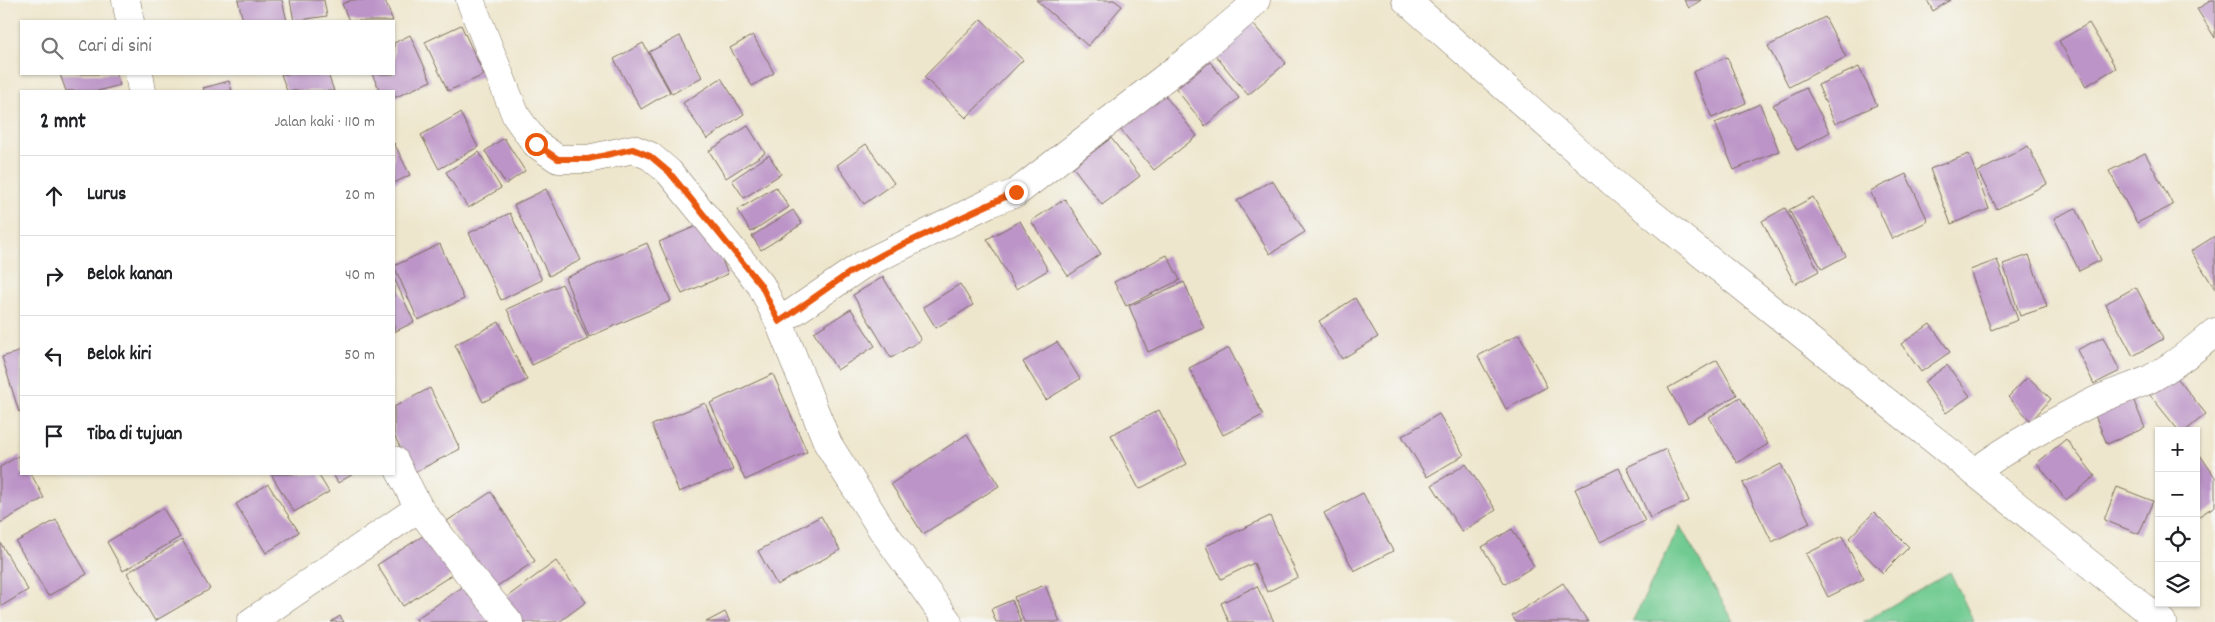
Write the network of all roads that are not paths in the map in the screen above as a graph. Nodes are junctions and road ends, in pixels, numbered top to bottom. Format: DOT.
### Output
graph roads {
  1 [pos="126,0"];
  2 [pos="470,0"];
  3 [pos="1256,0"];
  4 [pos="1406,0"];
  5 [pos="130,20"];
  6 [pos="139,75"];
  7 [pos="142,90"];
  8 [pos="779,322"];
  9 [pos="2215,332"];
  10 [pos="395,462"];
  11 [pos="1974,472"];
  12 [pos="419,508"];
  13 [pos="251,622"];
  14 [pos="509,622"];
  15 [pos="948,622"];
  16 [pos="2162,622"];
  1 -- 5 [label="street"];
  2 -- 8 [label="street"];
  3 -- 8 [label="street"];
  4 -- 11 [label="street"];
  6 -- 7 [label="street"];
  8 -- 15 [label="street"];
  9 -- 11 [label="street"];
  10 -- 12 [label="street"];
  11 -- 16 [label="street"];
  12 -- 13 [label="street"];
  12 -- 14 [label="street"];
}
